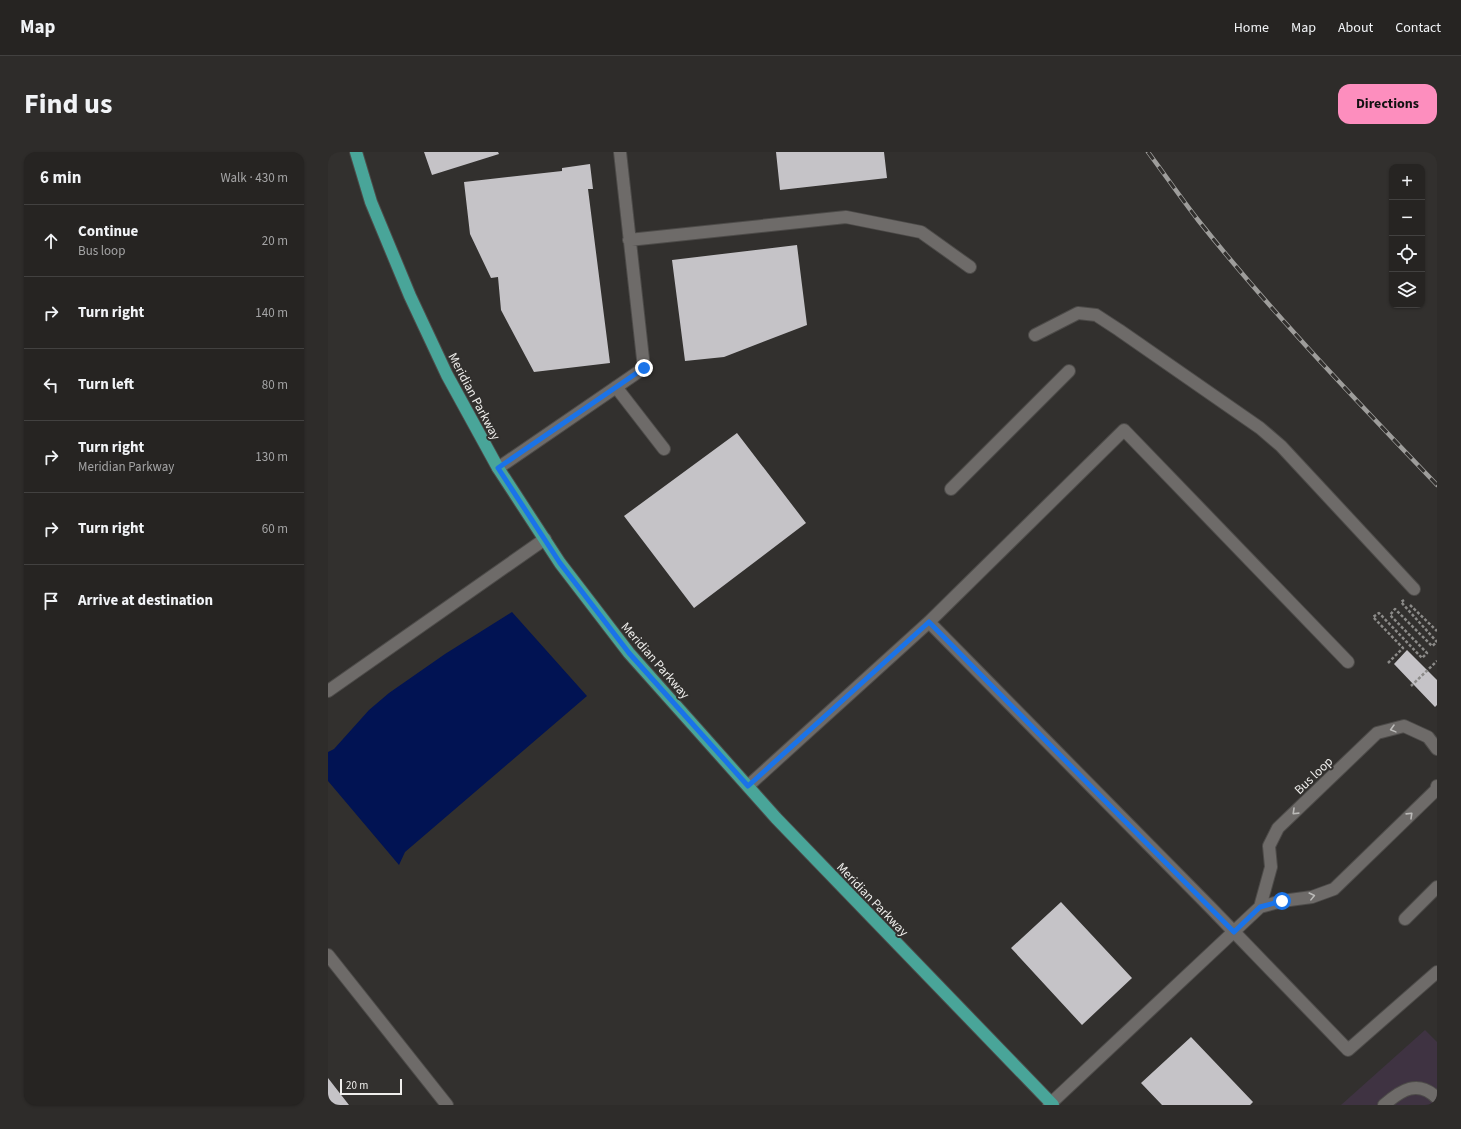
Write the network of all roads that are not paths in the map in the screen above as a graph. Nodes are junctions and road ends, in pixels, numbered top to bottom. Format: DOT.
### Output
graph roads {
  1 [pos="356,152"];
  2 [pos="620,152"];
  3 [pos="629,240"];
  4 [pos="970,267"];
  5 [pos="1035,335"];
  6 [pos="1068,371"];
  7 [pos="616,387"];
  8 [pos="664,449"];
  9 [pos="498,468"];
  10 [pos="951,489"];
  11 [pos="545,539"];
  12 [pos="1414,589"];
  13 [pos="929,622"];
  14 [pos="1348,662"];
  15 [pos="328,691"];
  16 [pos="1437,749"];
  17 [pos="748,786"];
  18 [pos="1437,786"];
  19 [pos="1437,887"];
  20 [pos="1260,907"];
  21 [pos="1405,919"];
  22 [pos="1234,932"];
  23 [pos="328,955"];
  24 [pos="1437,972"];
  25 [pos="1437,1098"];
  26 [pos="1051,1104"];
  27 [pos="447,1105"];
  28 [pos="1384,1105"];
  1 -- 9 [label="main road, Meridian Parkway"];
  2 -- 3 [label="lane"];
  3 -- 4 [label="lane"];
  3 -- 7 [label="lane"];
  5 -- 12 [label="lane"];
  6 -- 10 [label="lane"];
  7 -- 8 [label="lane"];
  7 -- 9 [label="lane"];
  9 -- 11 [label="main road, Meridian Parkway"];
  11 -- 15 [label="lane"];
  11 -- 17 [label="main road, Meridian Parkway"];
  13 -- 14 [label="lane"];
  13 -- 17 [label="lane"];
  13 -- 22 [label="lane"];
  16 -- 20 [label="lane, Bus loop, one-way"];
  17 -- 26 [label="main road, Meridian Parkway"];
  20 -- 18 [label="lane, one-way"];
  19 -- 21 [label="lane"];
  20 -- 22 [label="lane"];
  22 -- 24 [label="lane"];
  22 -- 26 [label="lane"];
  23 -- 27 [label="lane"];
  25 -- 28 [label="lane"];
}
